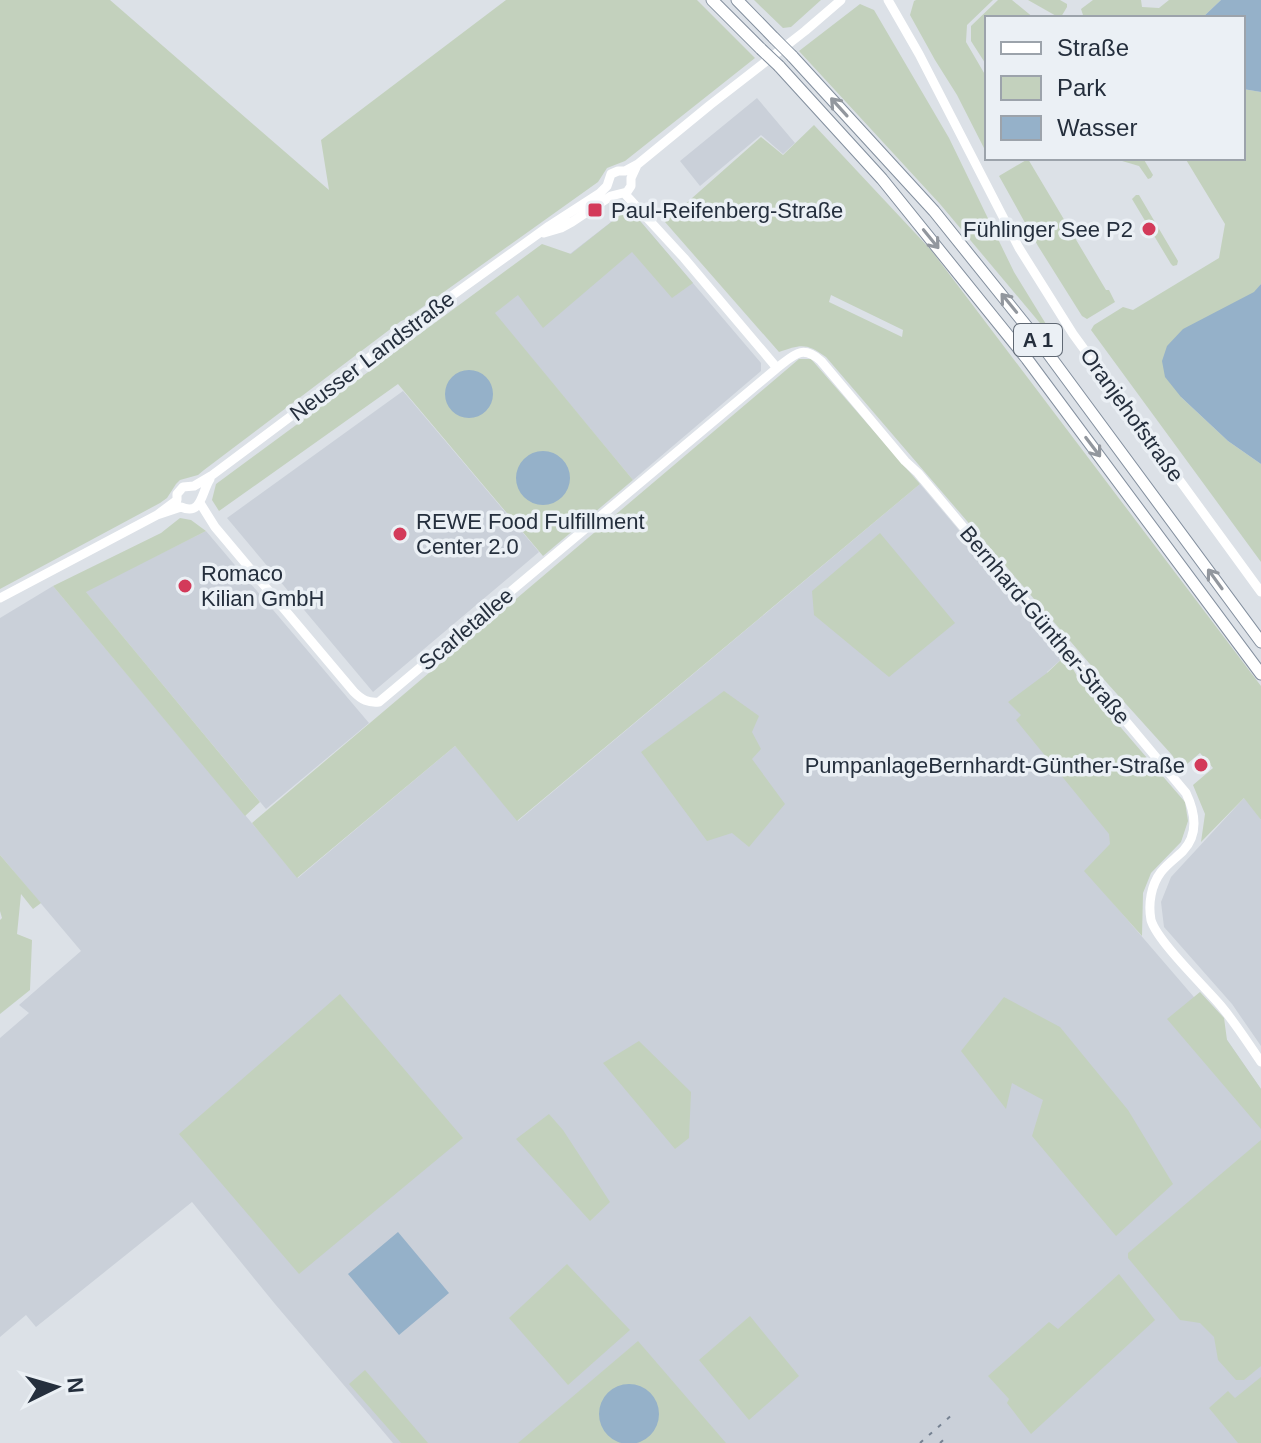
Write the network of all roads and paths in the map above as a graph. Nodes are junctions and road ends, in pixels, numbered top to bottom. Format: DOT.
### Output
graph roads {
  1 [pos="712,0"];
  2 [pos="737,0"];
  3 [pos="881,0"];
  4 [pos="888,0"];
  5 [pos="841,1"];
  6 [pos="898,20"];
  7 [pos="628,175"];
  8 [pos="607,186"];
  9 [pos="623,193"];
  10 [pos="533,237"];
  11 [pos="777,368"];
  12 [pos="211,476"];
  13 [pos="194,486"];
  14 [pos="198,502"];
  15 [pos="179,503"];
  16 [pos="1261,592"];
  17 [pos="0,598"];
  18 [pos="1261,642"];
  19 [pos="1261,674"];
  20 [pos="1261,1062"];
  1 -- 19 [label="highway, A 1, one-way, bridge"];
  18 -- 2 [label="highway, A 1, one-way, bridge"];
  3 -- 6 [label="street, Oranjehofstraße"];
  4 -- 6 [label="street, Oranjehofstraße"];
  5 -- 7 [label="street, Neusser Landstraße"];
  6 -- 16 [label="street, Oranjehofstraße"];
  7 -- 8 [label="street, Neusser Landstraße"];
  7 -- 9 [label="street"];
  8 -- 9 [label="street"];
  8 -- 10 [label="street, Neusser Landstraße"];
  9 -- 10 [label="street, Neusser Landstraße"];
  9 -- 11 [label="street"];
  10 -- 12 [label="street, Neusser Landstraße"];
  11 -- 14 [label="street, Scarletallee"];
  11 -- 20 [label="street, Bernhard-Günther-Straße"];
  12 -- 13 [label="street, Neusser Landstraße"];
  12 -- 14 [label="street, Neusser Landstraße"];
  13 -- 14 [label="street"];
  13 -- 15 [label="street, Neusser Landstraße"];
  14 -- 15 [label="street"];
  15 -- 17 [label="street, Neusser Landstraße"];
}
